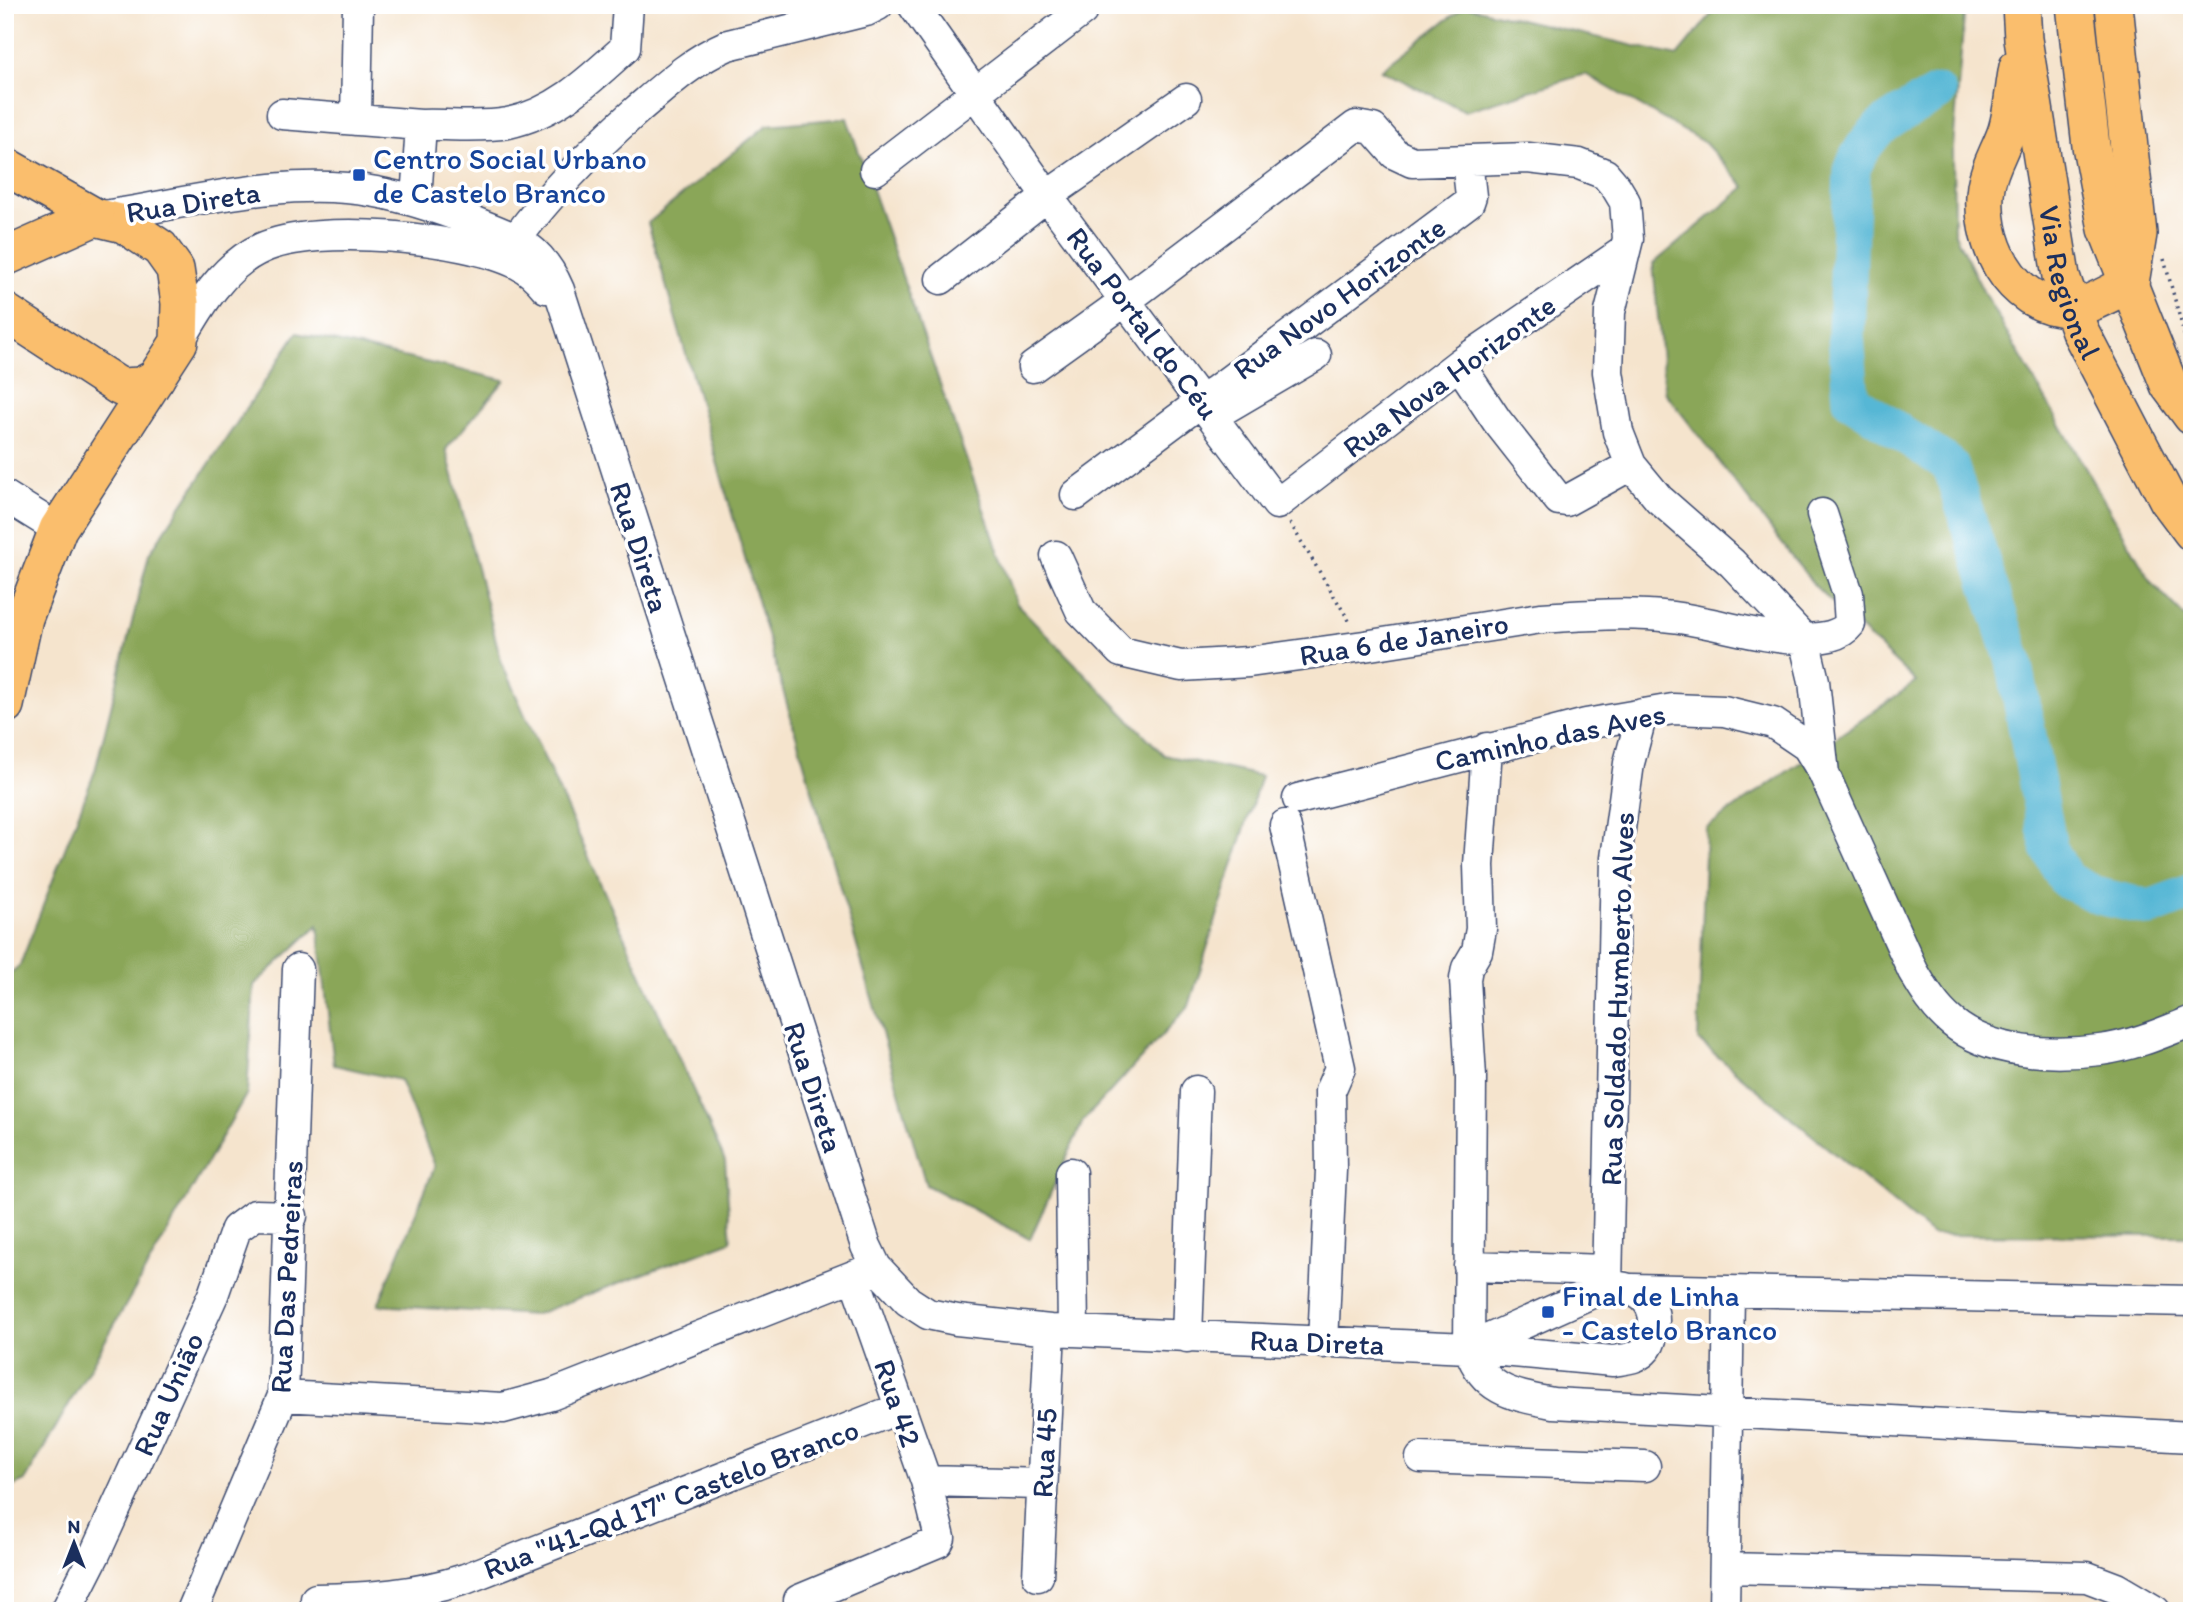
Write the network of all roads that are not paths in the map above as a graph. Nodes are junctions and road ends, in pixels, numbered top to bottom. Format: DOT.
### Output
graph roads {
  1 [pos="358,5"];
  2 [pos="628,5"];
  3 [pos="878,5"];
  4 [pos="914,5"];
  5 [pos="2075,5"];
  6 [pos="2115,5"];
  7 [pos="1082,12"];
  8 [pos="2022,22"];
  9 [pos="976,96"];
  10 [pos="1186,99"];
  11 [pos="282,114"];
  12 [pos="356,120"];
  13 [pos="421,125"];
  14 [pos="1467,161"];
  15 [pos="875,170"];
  16 [pos="10,177"];
  17 [pos="1047,195"];
  18 [pos="416,200"];
  19 [pos="95,217"];
  20 [pos="475,237"];
  21 [pos="516,239"];
  22 [pos="1623,252"];
  23 [pos="5,257"];
  24 [pos="941,279"];
  25 [pos="2129,284"];
  26 [pos="1125,301"];
  27 [pos="2072,309"];
  28 [pos="5,312"];
  29 [pos="568,322"];
  30 [pos="178,342"];
  31 [pos="1316,355"];
  32 [pos="1459,364"];
  33 [pos="1032,367"];
  34 [pos="156,377"];
  35 [pos="1207,408"];
  36 [pos="2192,416"];
  37 [pos="1631,465"];
  38 [pos="1076,495"];
  39 [pos="5,496"];
  40 [pos="1277,504"];
  41 [pos="1822,514"];
  42 [pos="58,529"];
  43 [pos="2192,532"];
  44 [pos="1056,556"];
  45 [pos="1804,639"];
  46 [pos="10,661"];
  47 [pos="5,705"];
  48 [pos="1642,714"];
  49 [pos="1487,748"];
  50 [pos="1824,774"];
  51 [pos="298,969"];
  52 [pos="2192,1021"];
  53 [pos="1196,1091"];
  54 [pos="1071,1172"];
  55 [pos="292,1216"];
  56 [pos="1469,1266"];
  57 [pos="865,1271"];
  58 [pos="1616,1282"];
  59 [pos="1729,1293"];
  60 [pos="2192,1301"];
  61 [pos="1061,1331"];
  62 [pos="1187,1338"];
  63 [pos="1323,1343"];
  64 [pos="1469,1348"];
  65 [pos="283,1396"];
  66 [pos="900,1408"];
  67 [pos="1727,1414"];
  68 [pos="2192,1437"];
  69 [pos="1421,1458"];
  70 [pos="1644,1466"];
  71 [pos="926,1481"];
  72 [pos="1042,1485"];
  73 [pos="1726,1569"];
  74 [pos="1038,1576"];
  75 [pos="316,1599"];
  76 [pos="435,1600"];
  77 [pos="799,1600"];
  78 [pos="66,1611"];
  79 [pos="192,1611"];
  80 [pos="1724,1611"];
  81 [pos="2155,1611"];
  1 -- 12 [label="street"];
  2 -- 13 [label="street"];
  3 -- 21 [label="street"];
  4 -- 9 [label="street, Rua Portal do Céu"];
  5 -- 25 [label="main road, Via Regional"];
  6 -- 25 [label="main road"];
  7 -- 9 [label="street"];
  8 -- 27 [label="main road, Via Regional"];
  8 -- 27 [label="main road"];
  9 -- 15 [label="street"];
  9 -- 17 [label="street, Rua Portal do Céu"];
  10 -- 17 [label="street"];
  11 -- 12 [label="street"];
  12 -- 13 [label="street"];
  13 -- 18 [label="street"];
  14 -- 22 [label="street"];
  14 -- 26 [label="street"];
  14 -- 35 [label="street, Rua Novo Horizonte"];
  16 -- 19 [label="main road"];
  17 -- 24 [label="street"];
  17 -- 26 [label="street, Rua Portal do Céu"];
  18 -- 19 [label="street, Rua Direta"];
  18 -- 20 [label="street, Rua Direta"];
  19 -- 23 [label="main road"];
  19 -- 30 [label="main road"];
  20 -- 21 [label="street, Rua Direta"];
  20 -- 29 [label="street, Rua Direta"];
  20 -- 30 [label="street, Rua Direta"];
  21 -- 29 [label="street, Rua Direta"];
  22 -- 32 [label="street, Rua Nova Horizonte"];
  22 -- 37 [label="street"];
  25 -- 27 [label="main road"];
  25 -- 36 [label="main road, Via Regional"];
  26 -- 33 [label="street"];
  26 -- 35 [label="street, Rua Portal do Céu"];
  27 -- 43 [label="main road, Via Regional"];
  28 -- 34 [label="main road"];
  29 -- 57 [label="street, Rua Direta"];
  30 -- 34 [label="main road"];
  31 -- 35 [label="street"];
  32 -- 37 [label="street"];
  32 -- 40 [label="street, Rua Nova Horizonte"];
  34 -- 42 [label="main road"];
  35 -- 38 [label="street, Rua Novo Horizonte"];
  35 -- 40 [label="street, Rua Portal do Céu"];
  37 -- 45 [label="street"];
  39 -- 42 [label="street"];
  41 -- 45 [label="street, Rua 6 de Janeiro"];
  42 -- 46 [label="main road"];
  44 -- 45 [label="street, Rua 6 de Janeiro"];
  45 -- 50 [label="street"];
  46 -- 47 [label="main road"];
  48 -- 49 [label="street, Caminho das Aves"];
  48 -- 50 [label="street, Caminho das Aves"];
  48 -- 58 [label="street, Rua Soldado Humberto Alves"];
  49 -- 56 [label="street"];
  49 -- 63 [label="street, Caminho das Aves"];
  50 -- 52 [label="street"];
  51 -- 55 [label="street, Rua Das Pedreiras"];
  53 -- 62 [label="street"];
  54 -- 61 [label="street, Rua 45"];
  55 -- 65 [label="street, Rua Das Pedreiras"];
  55 -- 78 [label="street, Rua União"];
  56 -- 58 [label="street"];
  56 -- 64 [label="street"];
  57 -- 61 [label="street, Rua Direta"];
  57 -- 65 [label="street"];
  57 -- 66 [label="street, Rua 42"];
  58 -- 59 [label="street"];
  58 -- 64 [label="street, Rua Direta"];
  58 -- 64 [label="street, Rua Direta"];
  59 -- 60 [label="street"];
  59 -- 67 [label="street"];
  61 -- 62 [label="street, Rua Direta"];
  61 -- 72 [label="street, Rua 45"];
  62 -- 63 [label="street, Rua Direta"];
  63 -- 64 [label="street, Rua Direta"];
  64 -- 67 [label="street"];
  65 -- 79 [label="street, Rua Das Pedreiras"];
  66 -- 71 [label="street, Rua 42"];
  66 -- 76 [label="street, Rua \"41-Qd 17\" Castelo Branco"];
  67 -- 68 [label="street"];
  67 -- 73 [label="street"];
  69 -- 70 [label="street"];
  71 -- 72 [label="street"];
  71 -- 77 [label="street, Rua 42"];
  72 -- 74 [label="street, Rua 45"];
  73 -- 80 [label="street"];
  73 -- 81 [label="street"];
  75 -- 76 [label="street, Rua \"41-Qd 17\" Castelo Branco"];
}
